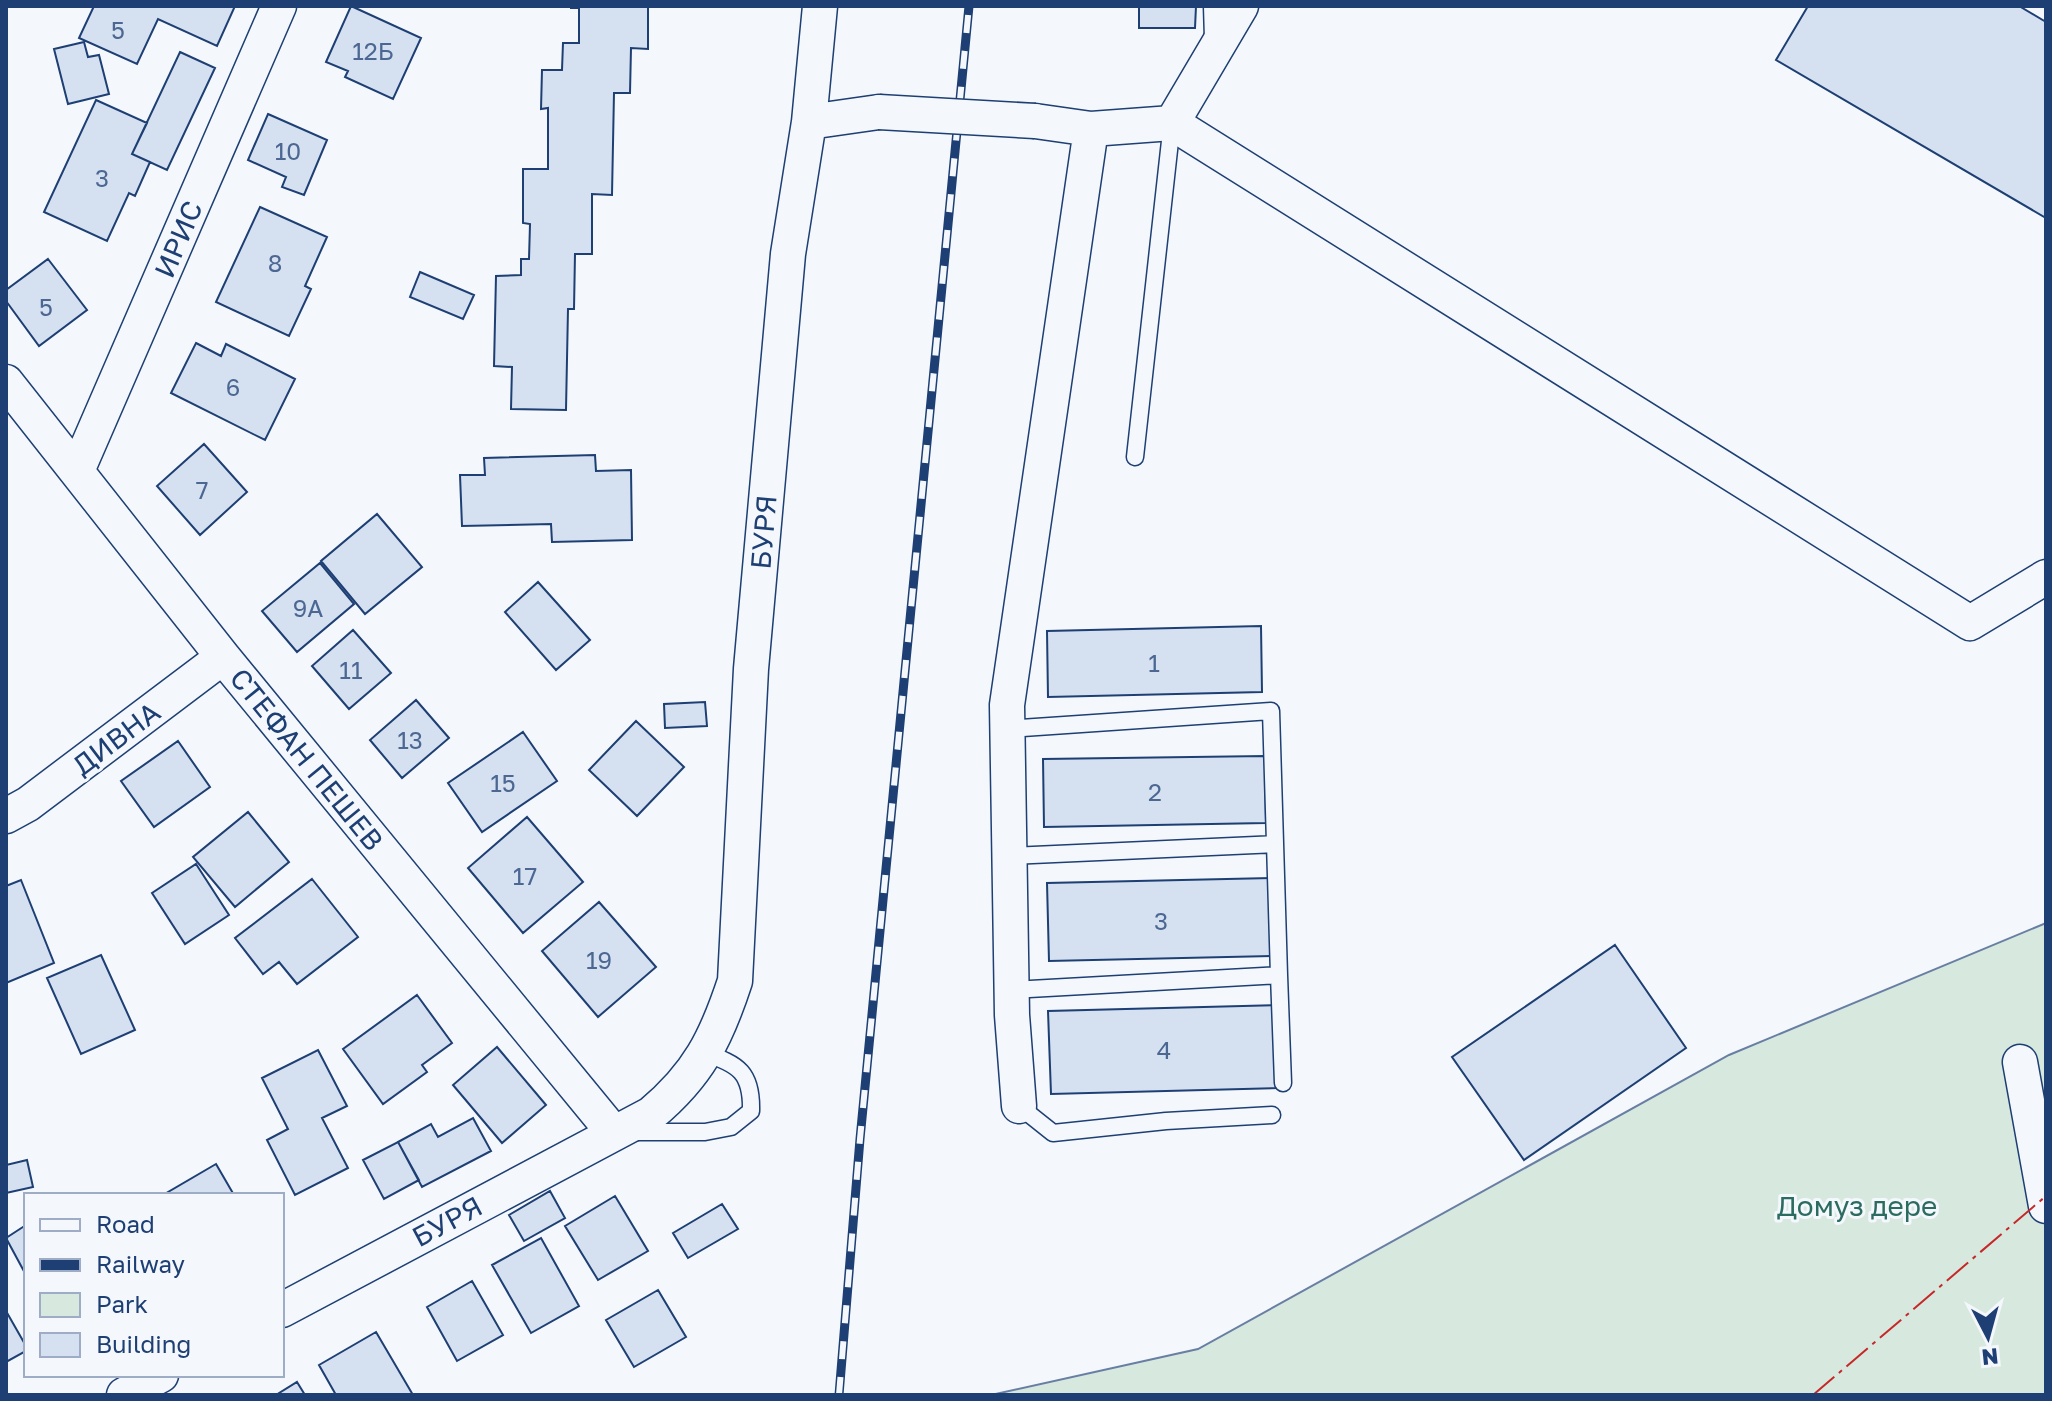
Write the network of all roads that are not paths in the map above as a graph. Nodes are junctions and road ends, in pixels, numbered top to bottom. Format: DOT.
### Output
graph roads {
  1 [pos="279,6"];
  2 [pos="820,6"];
  3 [pos="1212,6"];
  4 [pos="1241,6"];
  5 [pos="1214,53"];
  6 [pos="809,122"];
  7 [pos="1172,123"];
  8 [pos="1091,129"];
  9 [pos="6,382"];
  10 [pos="1135,457"];
  11 [pos="77,471"];
  12 [pos="2046,577"];
  13 [pos="223,657"];
  14 [pos="1007,729"];
  15 [pos="6,816"];
  16 [pos="1275,844"];
  17 [pos="1009,856"];
  18 [pos="1279,975"];
  19 [pos="1011,990"];
  20 [pos="704,1053"];
  21 [pos="2020,1062"];
  22 [pos="1283,1083"];
  23 [pos="1019,1106"];
  24 [pos="1272,1115"];
  25 [pos="613,1132"];
  26 [pos="2046,1206"];
  27 [pos="284,1309"];
  28 [pos="157,1377"];
  29 [pos="124,1395"];
  1 -- 11 [label="street, ИРИС"];
  2 -- 6 [label="street, БУРЯ"];
  3 -- 5 [label="lane"];
  4 -- 5 [label="street"];
  5 -- 7 [label="street"];
  6 -- 8 [label="street, bridge"];
  6 -- 20 [label="street, БУРЯ"];
  7 -- 8 [label="street"];
  7 -- 10 [label="lane"];
  7 -- 12 [label="street"];
  8 -- 14 [label="street"];
  9 -- 11 [label="street, СТЕФАН ПЕШЕВ"];
  11 -- 13 [label="street, СТЕФАН ПЕШЕВ"];
  13 -- 15 [label="street, ДИВНА"];
  13 -- 25 [label="street, СТЕФАН ПЕШЕВ"];
  14 -- 16 [label="lane"];
  14 -- 17 [label="street"];
  16 -- 17 [label="lane"];
  16 -- 18 [label="lane"];
  17 -- 19 [label="street"];
  18 -- 19 [label="lane"];
  18 -- 22 [label="lane"];
  19 -- 23 [label="street"];
  20 -- 25 [label="street, БУРЯ"];
  20 -- 25 [label="lane, БУРЯ"];
  21 -- 26 [label="street"];
  23 -- 24 [label="lane"];
  25 -- 27 [label="street, БУРЯ"];
  28 -- 29 [label="street"];
}
